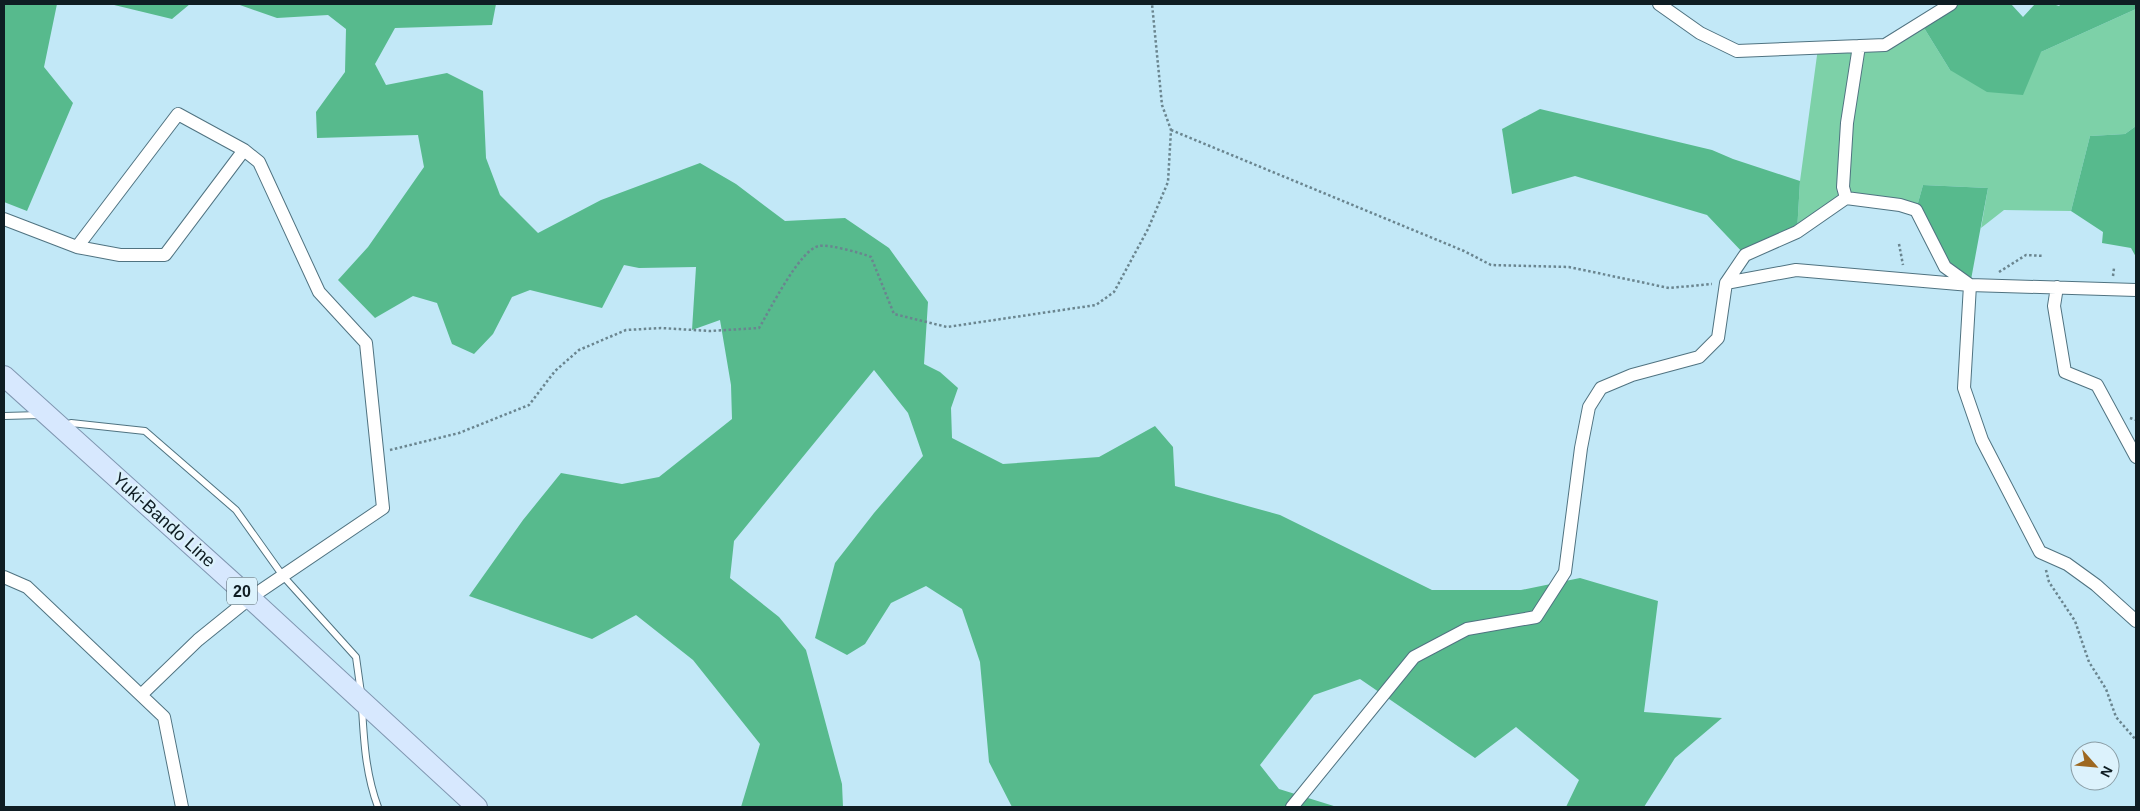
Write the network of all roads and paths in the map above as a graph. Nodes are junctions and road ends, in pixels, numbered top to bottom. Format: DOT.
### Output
graph roads {
  1 [pos="1152,4"];
  2 [pos="1660,4"];
  3 [pos="1952,4"];
  4 [pos="1859,46"];
  5 [pos="1172,130"];
  6 [pos="244,150"];
  7 [pos="1846,198"];
  8 [pos="4,219"];
  9 [pos="1899,244"];
  10 [pos="77,247"];
  11 [pos="2044,256"];
  12 [pos="1903,279"];
  13 [pos="1726,283"];
  14 [pos="1970,285"];
  15 [pos="1998,286"];
  16 [pos="2057,287"];
  17 [pos="2136,290"];
  18 [pos="4,376"];
  19 [pos="4,416"];
  20 [pos="53,420"];
  21 [pos="376,454"];
  22 [pos="2136,457"];
  23 [pos="2040,552"];
  24 [pos="283,576"];
  25 [pos="4,577"];
  26 [pos="250,598"];
  27 [pos="2136,621"];
  28 [pos="141,696"];
  29 [pos="362,703"];
  30 [pos="2136,740"];
  31 [pos="182,807"];
  32 [pos="378,807"];
  33 [pos="477,807"];
  34 [pos="1292,807"];
  1 -- 5 [label="path"];
  2 -- 4 [label="street"];
  3 -- 4 [label="street"];
  4 -- 7 [label="street"];
  5 -- 13 [label="path"];
  5 -- 21 [label="path"];
  6 -- 10 [label="street"];
  6 -- 10 [label="street"];
  6 -- 21 [label="street"];
  7 -- 13 [label="street"];
  7 -- 14 [label="street"];
  8 -- 10 [label="street"];
  9 -- 12 [label="path"];
  11 -- 15 [label="path"];
  12 -- 13 [label="street"];
  12 -- 14 [label="street"];
  13 -- 34 [label="street"];
  14 -- 15 [label="street"];
  14 -- 23 [label="street"];
  15 -- 16 [label="street"];
  16 -- 17 [label="street"];
  16 -- 22 [label="street"];
  18 -- 20 [label="main road, Yuki-Bando Line / 20"];
  19 -- 20 [label="lane"];
  20 -- 24 [label="lane"];
  20 -- 26 [label="main road, Yuki-Bando Line / 20"];
  21 -- 24 [label="street"];
  23 -- 27 [label="street"];
  23 -- 30 [label="path"];
  24 -- 26 [label="street"];
  24 -- 29 [label="lane"];
  25 -- 28 [label="street"];
  26 -- 28 [label="street"];
  26 -- 29 [label="main road, Yuki-Bando Line / 20"];
  28 -- 31 [label="street"];
  29 -- 32 [label="lane"];
  29 -- 33 [label="main road, Yuki-Bando Line / 20"];
}
